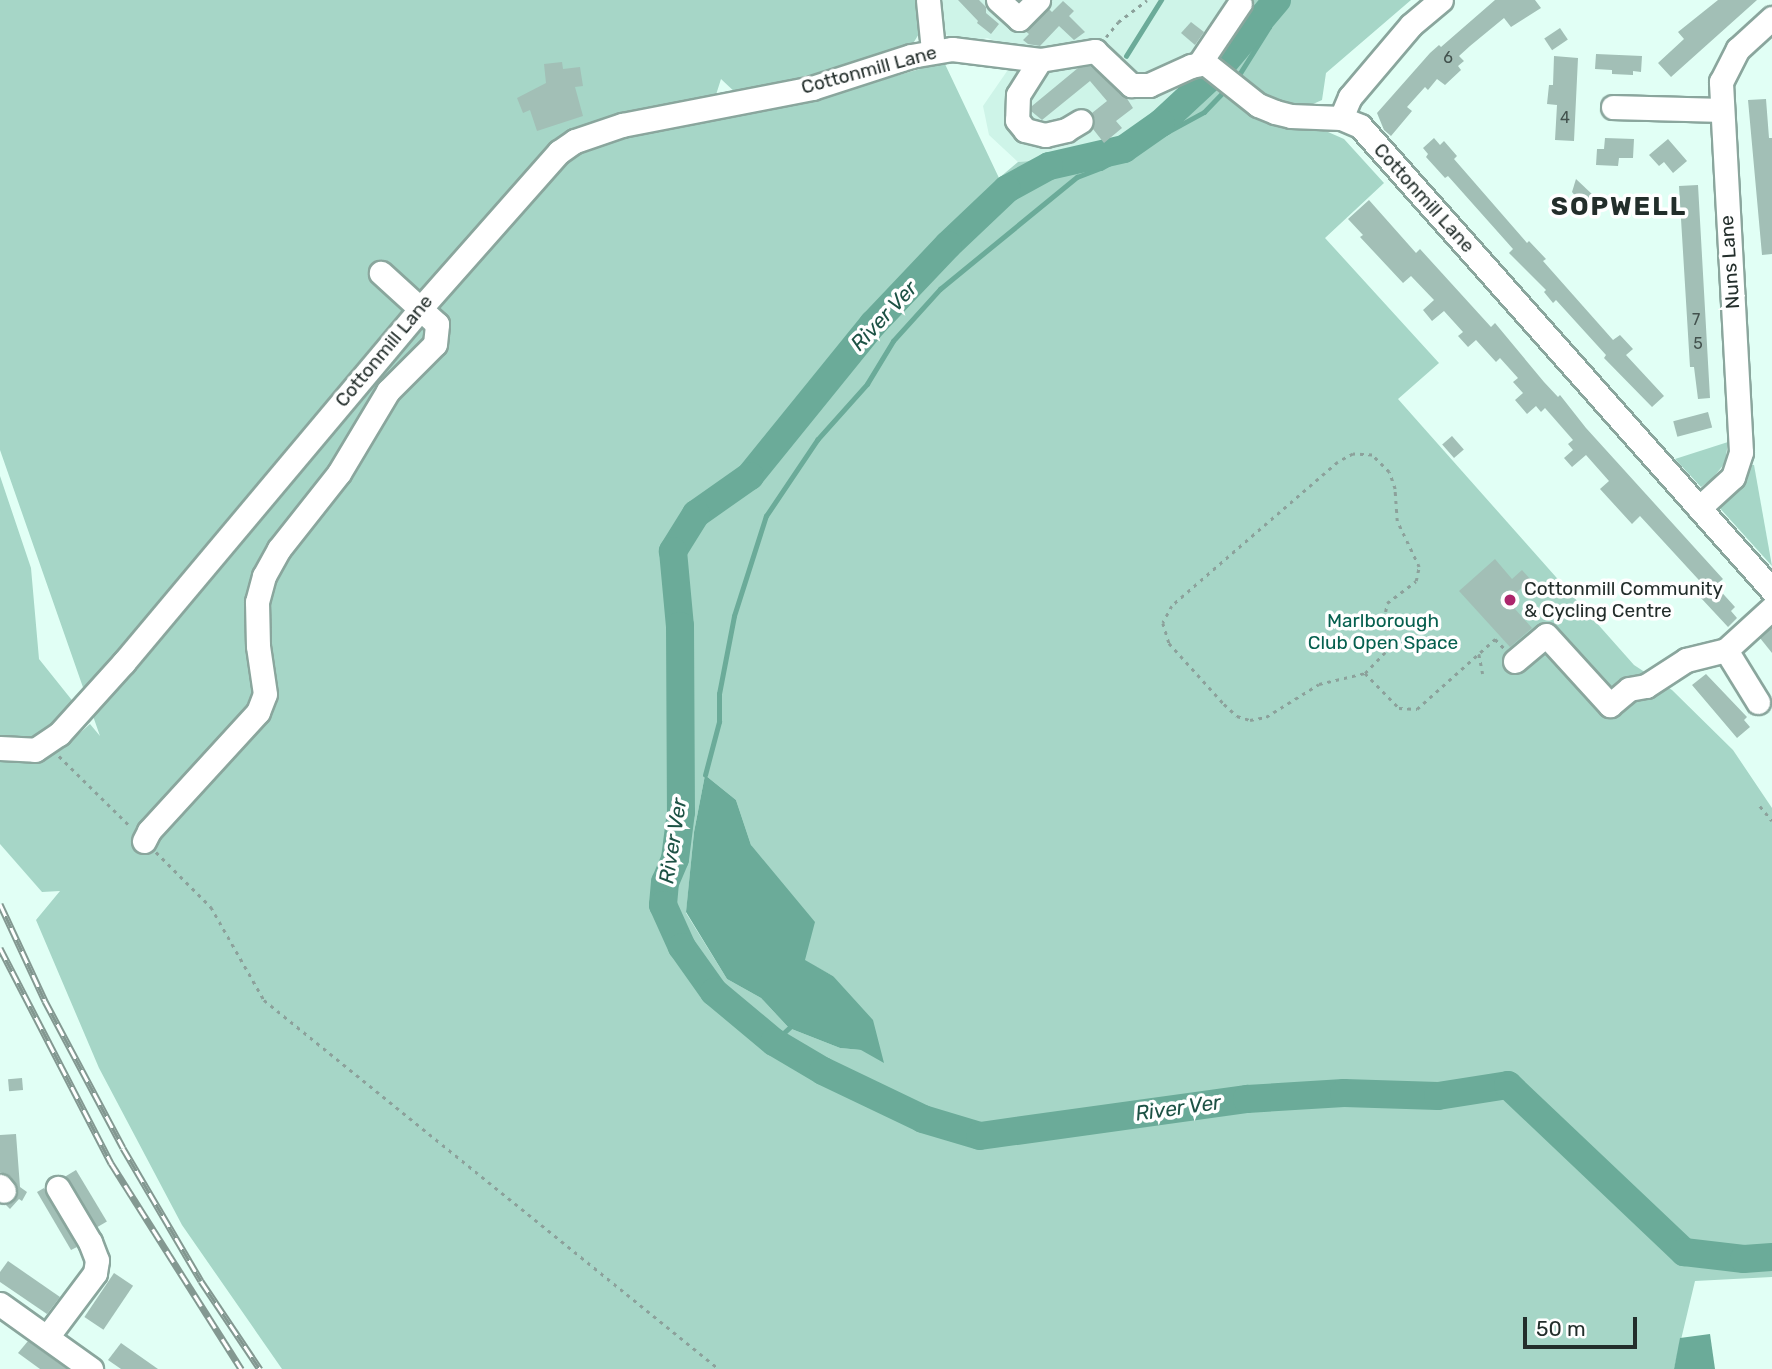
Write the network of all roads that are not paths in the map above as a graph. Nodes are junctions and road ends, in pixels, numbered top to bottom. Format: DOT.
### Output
graph roads {
  1 [pos="928,0"];
  2 [pos="998,0"];
  3 [pos="1038,0"];
  4 [pos="1441,0"];
  5 [pos="1240,3"];
  6 [pos="1772,18"];
  7 [pos="933,50"];
  8 [pos="1040,60"];
  9 [pos="1211,70"];
  10 [pos="1613,107"];
  11 [pos="1721,110"];
  12 [pos="1341,118"];
  13 [pos="1081,121"];
  14 [pos="381,273"];
  15 [pos="420,309"];
  16 [pos="1699,508"];
  17 [pos="1772,590"];
  18 [pos="1772,608"];
  19 [pos="1726,650"];
  20 [pos="1516,661"];
  21 [pos="1758,702"];
  22 [pos="0,748"];
  23 [pos="144,841"];
  24 [pos="58,1188"];
  25 [pos="0,1304"];
  26 [pos="47,1337"];
  27 [pos="91,1369"];
  1 -- 7 [label="street"];
  2 -- 3 [label="street"];
  4 -- 12 [label="street"];
  5 -- 9 [label="street"];
  6 -- 11 [label="street, Nuns Lane"];
  7 -- 8 [label="street, Cottonmill Lane"];
  7 -- 15 [label="street, Cottonmill Lane"];
  8 -- 9 [label="street, Cottonmill Lane"];
  8 -- 13 [label="street"];
  9 -- 12 [label="street"];
  10 -- 11 [label="street"];
  11 -- 16 [label="street, Nuns Lane"];
  12 -- 16 [label="street, Cottonmill Lane"];
  14 -- 15 [label="street"];
  15 -- 22 [label="street, Cottonmill Lane"];
  15 -- 23 [label="street"];
  16 -- 17 [label="street, Cottonmill Lane"];
  18 -- 19 [label="street"];
  19 -- 20 [label="street"];
  19 -- 21 [label="street"];
  24 -- 26 [label="street"];
  25 -- 26 [label="street"];
  26 -- 27 [label="street"];
}
